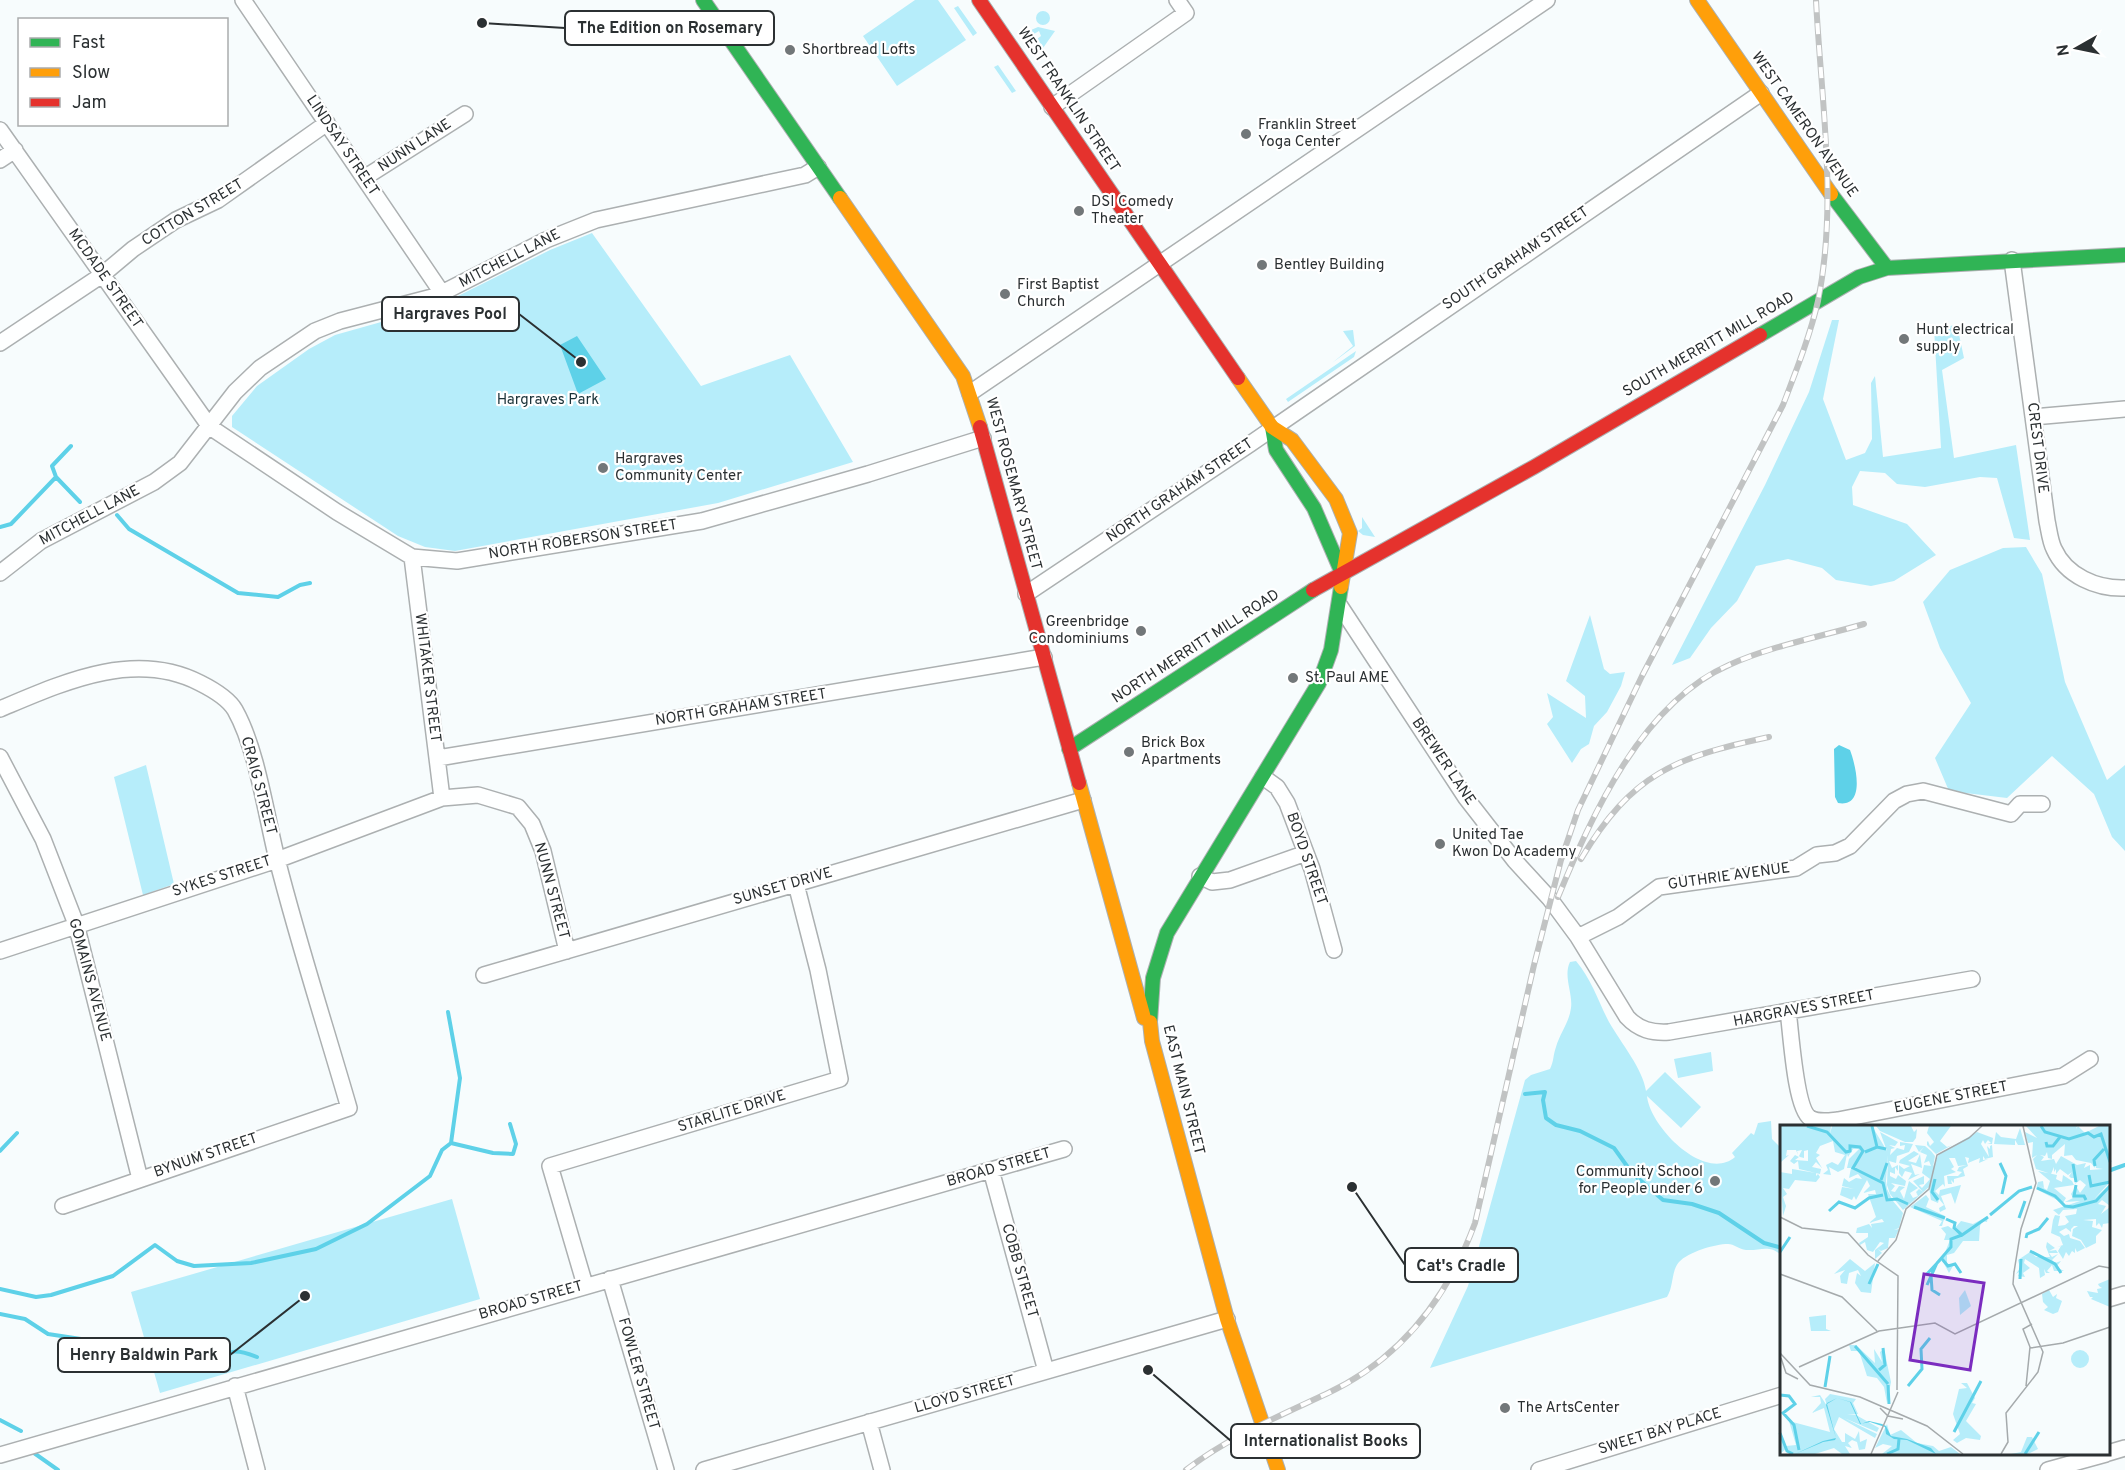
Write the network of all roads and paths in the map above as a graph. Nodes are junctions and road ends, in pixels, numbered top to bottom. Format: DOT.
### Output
graph roads {
  1 [pos="243,0"];
  2 [pos="703,0"];
  3 [pos="979,0"];
  4 [pos="1177,0"];
  5 [pos="1546,0"];
  6 [pos="1697,0"];
  7 [pos="1761,93"];
  8 [pos="1052,107"];
  9 [pos="465,114"];
  10 [pos="327,123"];
  11 [pos="0,130"];
  12 [pos="15,150"];
  13 [pos="0,160"];
  14 [pos="818,167"];
  15 [pos="364,178"];
  16 [pos="2125,255"];
  17 [pos="2012,260"];
  18 [pos="1161,265"];
  19 [pos="1887,268"];
  20 [pos="102,274"];
  21 [pos="442,293"];
  22 [pos="0,343"];
  23 [pos="970,393"];
  24 [pos="2125,409"];
  25 [pos="2033,417"];
  26 [pos="210,427"];
  27 [pos="1272,427"];
  28 [pos="983,438"];
  29 [pos="412,557"];
  30 [pos="0,573"];
  31 [pos="1342,573"];
  32 [pos="2125,588"];
  33 [pos="1026,594"];
  34 [pos="1341,606"];
  35 [pos="1044,657"];
  36 [pos="0,709"];
  37 [pos="1069,749"];
  38 [pos="0,757"];
  39 [pos="438,758"];
  40 [pos="1263,777"];
  41 [pos="442,798"];
  42 [pos="1083,800"];
  43 [pos="2042,804"];
  44 [pos="1306,853"];
  45 [pos="277,860"];
  46 [pos="1200,876"];
  47 [pos="796,884"];
  48 [pos="76,924"];
  49 [pos="1578,937"];
  50 [pos="1334,950"];
  51 [pos="0,951"];
  52 [pos="567,951"];
  53 [pos="484,975"];
  54 [pos="1972,979"];
  55 [pos="1788,1011"];
  56 [pos="1638,1026"];
  57 [pos="1152,1041"];
  58 [pos="2090,1059"];
  59 [pos="349,1108"];
  60 [pos="1064,1149"];
  61 [pos="991,1170"];
  62 [pos="140,1179"];
  63 [pos="63,1206"];
  64 [pos="610,1279"];
  65 [pos="585,1285"];
  66 [pos="2125,1295"];
  67 [pos="2110,1299"];
  68 [pos="1227,1319"];
  69 [pos="1046,1371"];
  70 [pos="235,1386"];
  71 [pos="1780,1396"];
  72 [pos="869,1422"];
  73 [pos="2125,1448"];
  74 [pos="2110,1452"];
  75 [pos="0,1455"];
  76 [pos="2100,1455"];
  77 [pos="257,1470"];
  78 [pos="666,1470"];
  79 [pos="704,1470"];
  80 [pos="882,1470"];
  81 [pos="1278,1470"];
  82 [pos="1539,1470"];
  83 [pos="2048,1470"];
  1 -- 10 [label="street, LINDSAY STREET"];
  2 -- 14 [label="street, WEST ROSEMARY STREET"];
  3 -- 8 [label="street, WEST FRANKLIN STREET"];
  4 -- 8 [label="street"];
  5 -- 18 [label="street"];
  6 -- 7 [label="street, WEST CAMERON AVENUE"];
  7 -- 19 [label="street, WEST CAMERON AVENUE"];
  7 -- 27 [label="street, SOUTH GRAHAM STREET"];
  8 -- 18 [label="street, WEST FRANKLIN STREET"];
  9 -- 15 [label="street, NUNN LANE"];
  10 -- 15 [label="street, LINDSAY STREET"];
  10 -- 20 [label="street, COTTON STREET"];
  11 -- 12 [label="street, MCDADE STREET"];
  12 -- 13 [label="street"];
  12 -- 20 [label="street, MCDADE STREET"];
  14 -- 21 [label="street, MITCHELL LANE"];
  14 -- 23 [label="street, WEST ROSEMARY STREET"];
  15 -- 21 [label="street, LINDSAY STREET"];
  16 -- 17 [label="street, SOUTH MERRITT MILL ROAD"];
  17 -- 19 [label="street, SOUTH MERRITT MILL ROAD"];
  17 -- 25 [label="street, CREST DRIVE"];
  18 -- 23 [label="street"];
  18 -- 27 [label="street, WEST FRANKLIN STREET"];
  19 -- 31 [label="street, SOUTH MERRITT MILL ROAD"];
  20 -- 22 [label="street, COTTON STREET"];
  20 -- 26 [label="street, MCDADE STREET"];
  21 -- 26 [label="street, MITCHELL LANE"];
  23 -- 28 [label="street, WEST ROSEMARY STREET"];
  24 -- 25 [label="street"];
  25 -- 32 [label="street, CREST DRIVE"];
  26 -- 29 [label="street, NORTH ROBERSON STREET"];
  26 -- 30 [label="street, MITCHELL LANE"];
  27 -- 31 [label="street, WEST FRANKLIN STREET"];
  27 -- 31 [label="street, WEST FRANKLIN STREET"];
  27 -- 33 [label="street, NORTH GRAHAM STREET"];
  28 -- 29 [label="street, NORTH ROBERSON STREET"];
  28 -- 33 [label="street, WEST ROSEMARY STREET"];
  29 -- 39 [label="street, WHITAKER STREET"];
  31 -- 34 [label="street, EAST MAIN STREET"];
  31 -- 37 [label="street, NORTH MERRITT MILL ROAD"];
  33 -- 35 [label="street, WEST ROSEMARY STREET"];
  34 -- 40 [label="street, EAST MAIN STREET"];
  34 -- 49 [label="street, BREWER LANE"];
  35 -- 37 [label="street, WEST ROSEMARY STREET"];
  35 -- 39 [label="street, NORTH GRAHAM STREET"];
  36 -- 45 [label="street, CRAIG STREET"];
  37 -- 42 [label="street, WEST ROSEMARY STREET"];
  38 -- 48 [label="street, GOMAINS AVENUE"];
  39 -- 41 [label="street, WHITAKER STREET"];
  40 -- 44 [label="street, BOYD STREET"];
  40 -- 46 [label="street, EAST MAIN STREET"];
  41 -- 45 [label="street, SYKES STREET"];
  41 -- 52 [label="street, NUNN STREET"];
  42 -- 47 [label="street, SUNSET DRIVE"];
  42 -- 57 [label="street, WEST ROSEMARY STREET"];
  43 -- 49 [label="street, GUTHRIE AVENUE"];
  44 -- 46 [label="street"];
  44 -- 50 [label="street, BOYD STREET"];
  45 -- 48 [label="street, SYKES STREET"];
  45 -- 59 [label="street, CRAIG STREET"];
  46 -- 57 [label="street, EAST MAIN STREET"];
  47 -- 52 [label="street, SUNSET DRIVE"];
  47 -- 65 [label="street, STARLITE DRIVE"];
  48 -- 51 [label="street, SYKES STREET"];
  48 -- 62 [label="street, GOMAINS AVENUE"];
  49 -- 56 [label="street, BREWER LANE"];
  52 -- 53 [label="street, SUNSET DRIVE"];
  54 -- 55 [label="street, HARGRAVES STREET"];
  55 -- 56 [label="street, HARGRAVES STREET"];
  55 -- 58 [label="street, EUGENE STREET"];
  57 -- 68 [label="street, EAST MAIN STREET"];
  59 -- 62 [label="street, BYNUM STREET"];
  60 -- 61 [label="street, BROAD STREET"];
  61 -- 64 [label="street, BROAD STREET"];
  61 -- 69 [label="street, COBB STREET"];
  62 -- 63 [label="street, BYNUM STREET"];
  64 -- 65 [label="street, BROAD STREET"];
  64 -- 78 [label="street, FOWLER STREET"];
  65 -- 70 [label="street, BROAD STREET"];
  66 -- 67 [label="street"];
  68 -- 69 [label="street, LLOYD STREET"];
  68 -- 81 [label="street, EAST MAIN STREET"];
  69 -- 72 [label="street, LLOYD STREET"];
  70 -- 75 [label="street, BROAD STREET"];
  70 -- 77 [label="street"];
  71 -- 82 [label="street, SWEET BAY PLACE"];
  72 -- 79 [label="street, LLOYD STREET"];
  72 -- 80 [label="street"];
  73 -- 74 [label="street"];
  76 -- 83 [label="street"];
}
